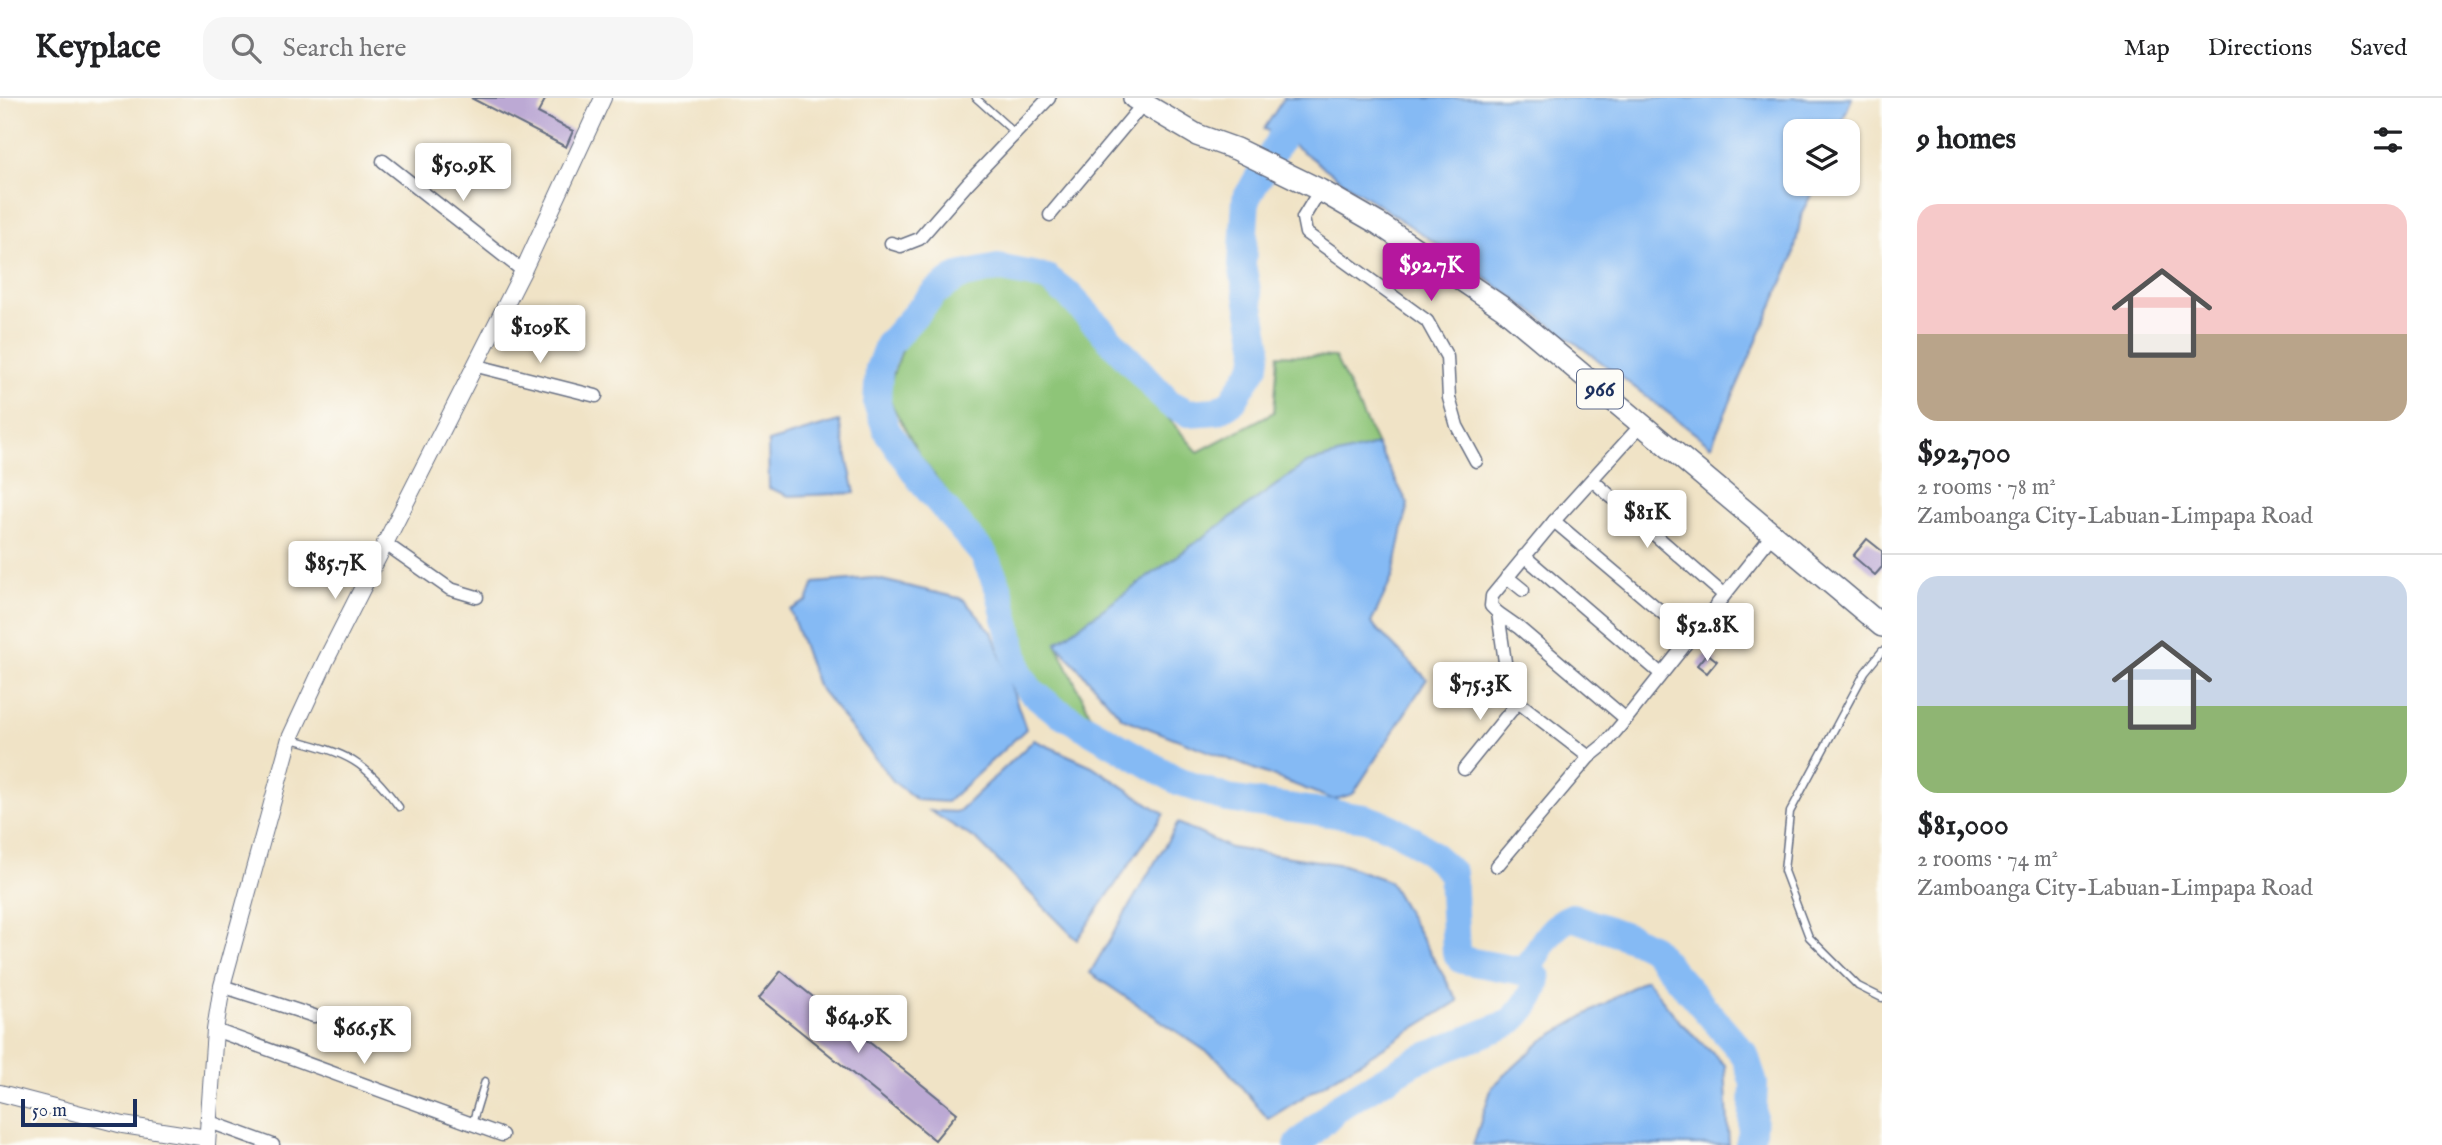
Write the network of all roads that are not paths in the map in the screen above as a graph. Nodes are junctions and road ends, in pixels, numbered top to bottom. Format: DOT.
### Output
graph roads {
  1 [pos="603,98"];
  2 [pos="976,98"];
  3 [pos="1049,98"];
  4 [pos="1139,101"];
  5 [pos="1016,134"];
  6 [pos="383,161"];
  7 [pos="1320,190"];
  8 [pos="1049,215"];
  9 [pos="891,243"];
  10 [pos="523,271"];
  11 [pos="477,366"];
  12 [pos="596,396"];
  13 [pos="1642,424"];
  14 [pos="1476,461"];
  15 [pos="1591,480"];
  16 [pos="1554,520"];
  17 [pos="1773,534"];
  18 [pos="386,544"];
  19 [pos="1524,556"];
  20 [pos="1507,577"];
  21 [pos="1523,590"];
  22 [pos="1724,595"];
  23 [pos="477,597"];
  24 [pos="1498,613"];
  25 [pos="1882,626"];
  26 [pos="1691,637"];
  27 [pos="1882,651"];
  28 [pos="1660,673"];
  29 [pos="1518,702"];
  30 [pos="1626,719"];
  31 [pos="290,738"];
  32 [pos="1589,757"];
  33 [pos="1464,769"];
  34 [pos="399,807"];
  35 [pos="1497,866"];
  36 [pos="222,986"];
  37 [pos="1882,998"];
  38 [pos="314,1016"];
  39 [pos="215,1030"];
  40 [pos="485,1081"];
  41 [pos="0,1093"];
  42 [pos="207,1121"];
  43 [pos="472,1124"];
  44 [pos="502,1135"];
  45 [pos="207,1142"];
  46 [pos="273,1145"];
  1 -- 10 [label="street"];
  2 -- 5 [label="lane"];
  3 -- 5 [label="street"];
  4 -- 7 [label="main road, 966"];
  4 -- 8 [label="street"];
  5 -- 9 [label="street"];
  6 -- 10 [label="street"];
  7 -- 13 [label="main road, 966"];
  7 -- 14 [label="street"];
  10 -- 11 [label="street"];
  11 -- 12 [label="street"];
  11 -- 18 [label="street"];
  13 -- 15 [label="street"];
  13 -- 17 [label="main road, 966"];
  15 -- 16 [label="street"];
  15 -- 22 [label="street"];
  16 -- 19 [label="street"];
  16 -- 26 [label="street"];
  17 -- 22 [label="street"];
  17 -- 25 [label="main road, 966"];
  18 -- 23 [label="street"];
  18 -- 31 [label="street"];
  19 -- 20 [label="street"];
  19 -- 28 [label="street"];
  20 -- 21 [label="street"];
  20 -- 24 [label="street"];
  22 -- 26 [label="street"];
  24 -- 29 [label="street"];
  24 -- 30 [label="street"];
  26 -- 28 [label="street"];
  27 -- 37 [label="lane"];
  28 -- 30 [label="street"];
  29 -- 32 [label="street"];
  29 -- 33 [label="street"];
  30 -- 32 [label="street"];
  31 -- 34 [label="lane"];
  31 -- 36 [label="street"];
  32 -- 35 [label="street"];
  36 -- 38 [label="street"];
  36 -- 39 [label="street"];
  39 -- 42 [label="street"];
  39 -- 43 [label="street"];
  40 -- 43 [label="lane"];
  41 -- 45 [label="street"];
  42 -- 45 [label="street"];
  42 -- 46 [label="street"];
  43 -- 44 [label="street"];
}
